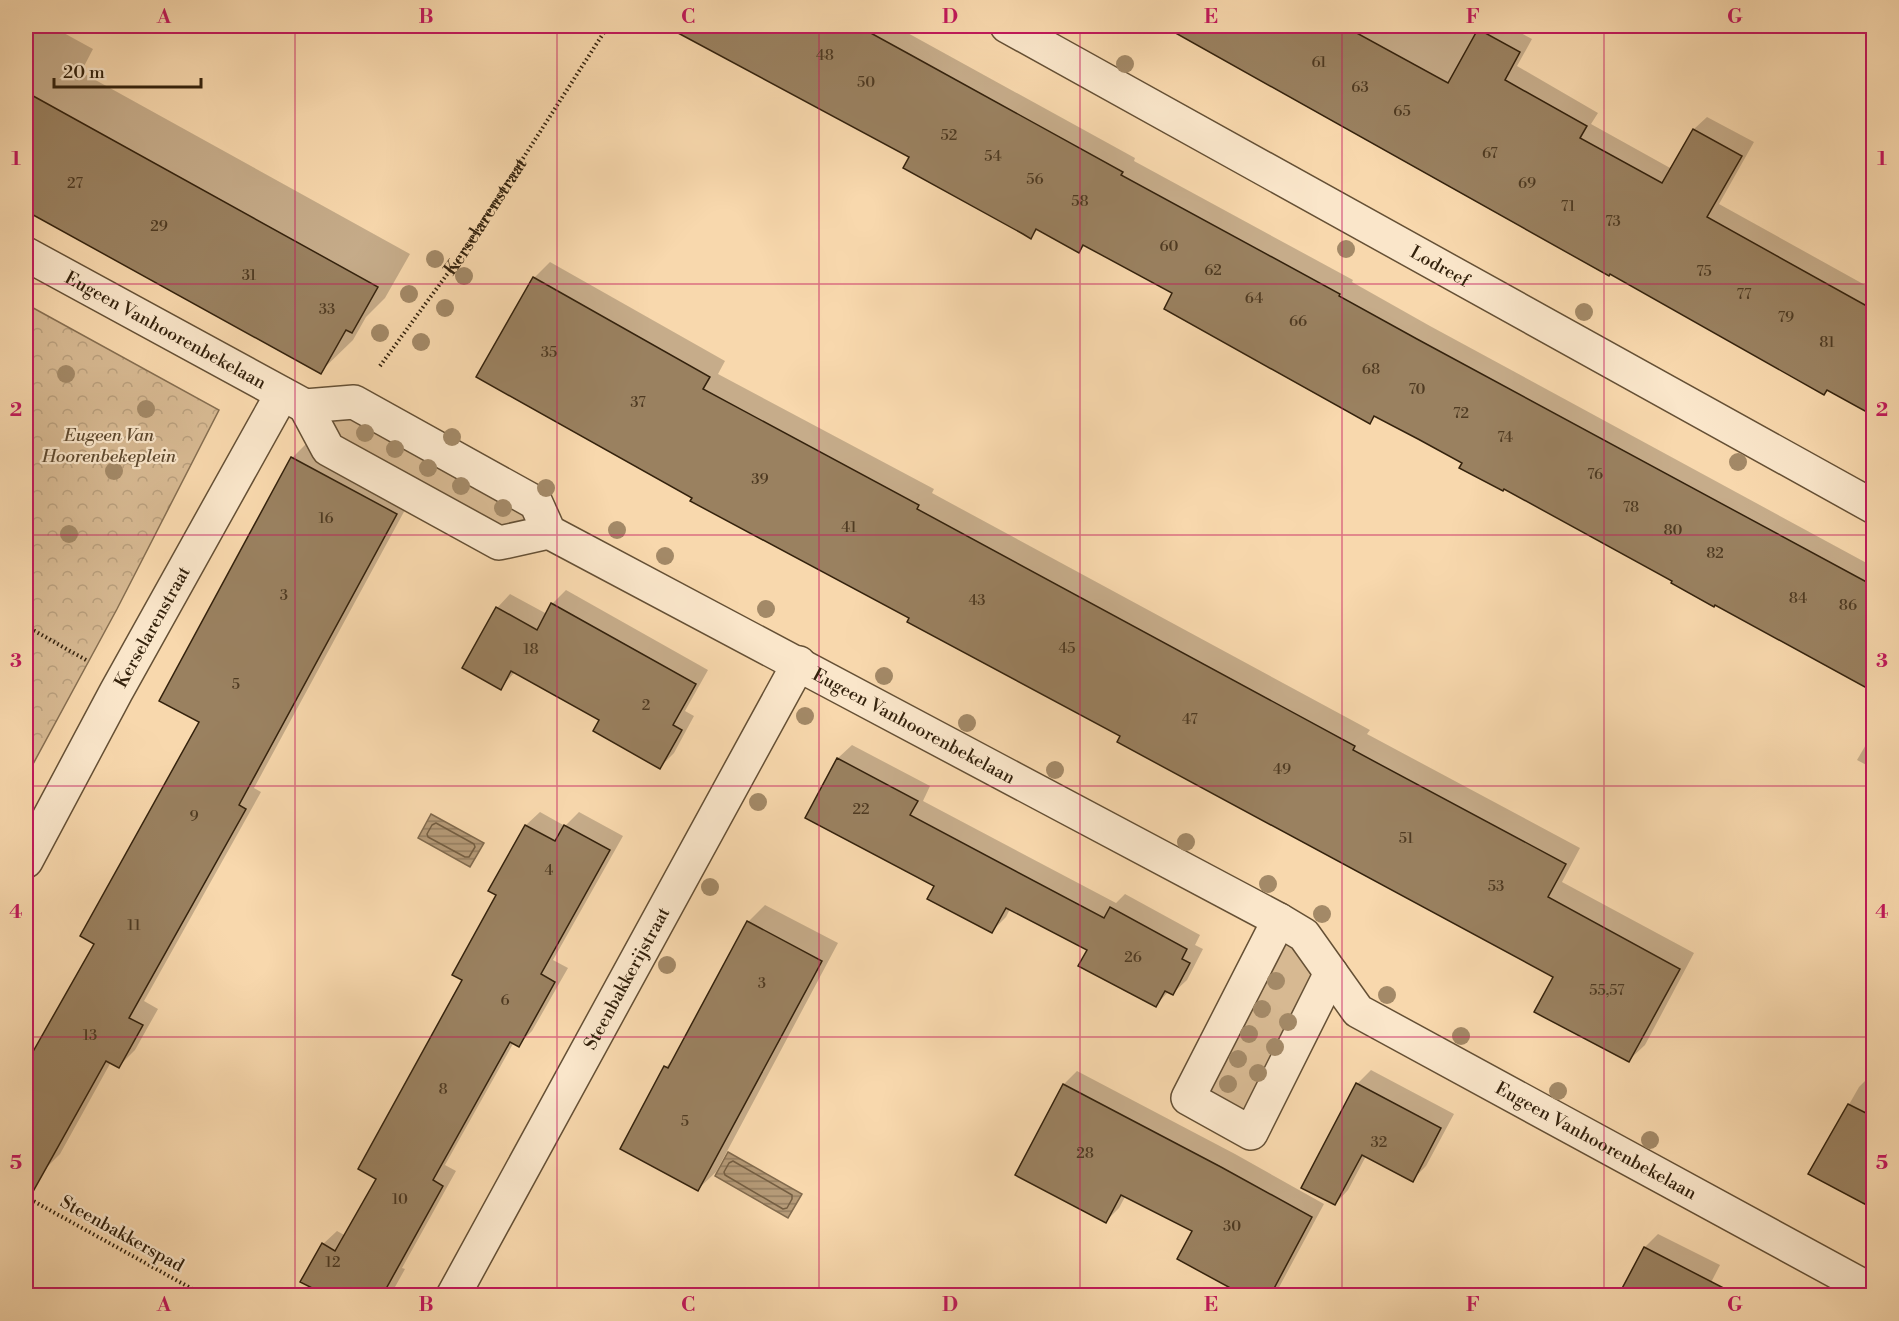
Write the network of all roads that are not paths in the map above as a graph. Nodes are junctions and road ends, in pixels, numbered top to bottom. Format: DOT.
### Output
graph roads {
  1 [pos="1007,26"];
  2 [pos="26,254"];
  3 [pos="294,400"];
  4 [pos="1874,507"];
  5 [pos="549,532"];
  6 [pos="799,663"];
  7 [pos="26,861"];
  8 [pos="1279,920"];
  9 [pos="1331,973"];
  10 [pos="1873,1294"];
  11 [pos="453,1296"];
  1 -- 4 [label="street, Lodreef"];
  2 -- 3 [label="street, Eugeen Vanhoorenbekelaan"];
  3 -- 5 [label="street"];
  3 -- 5 [label="street"];
  3 -- 7 [label="street, Kerselarenstraat"];
  5 -- 6 [label="street, Eugeen Vanhoorenbekelaan"];
  6 -- 8 [label="street, Eugeen Vanhoorenbekelaan"];
  6 -- 11 [label="street, Steenbakkerijstraat"];
  8 -- 9 [label="street, Eugeen Vanhoorenbekelaan"];
  8 -- 9 [label="street"];
  9 -- 10 [label="street, Eugeen Vanhoorenbekelaan"];
}
